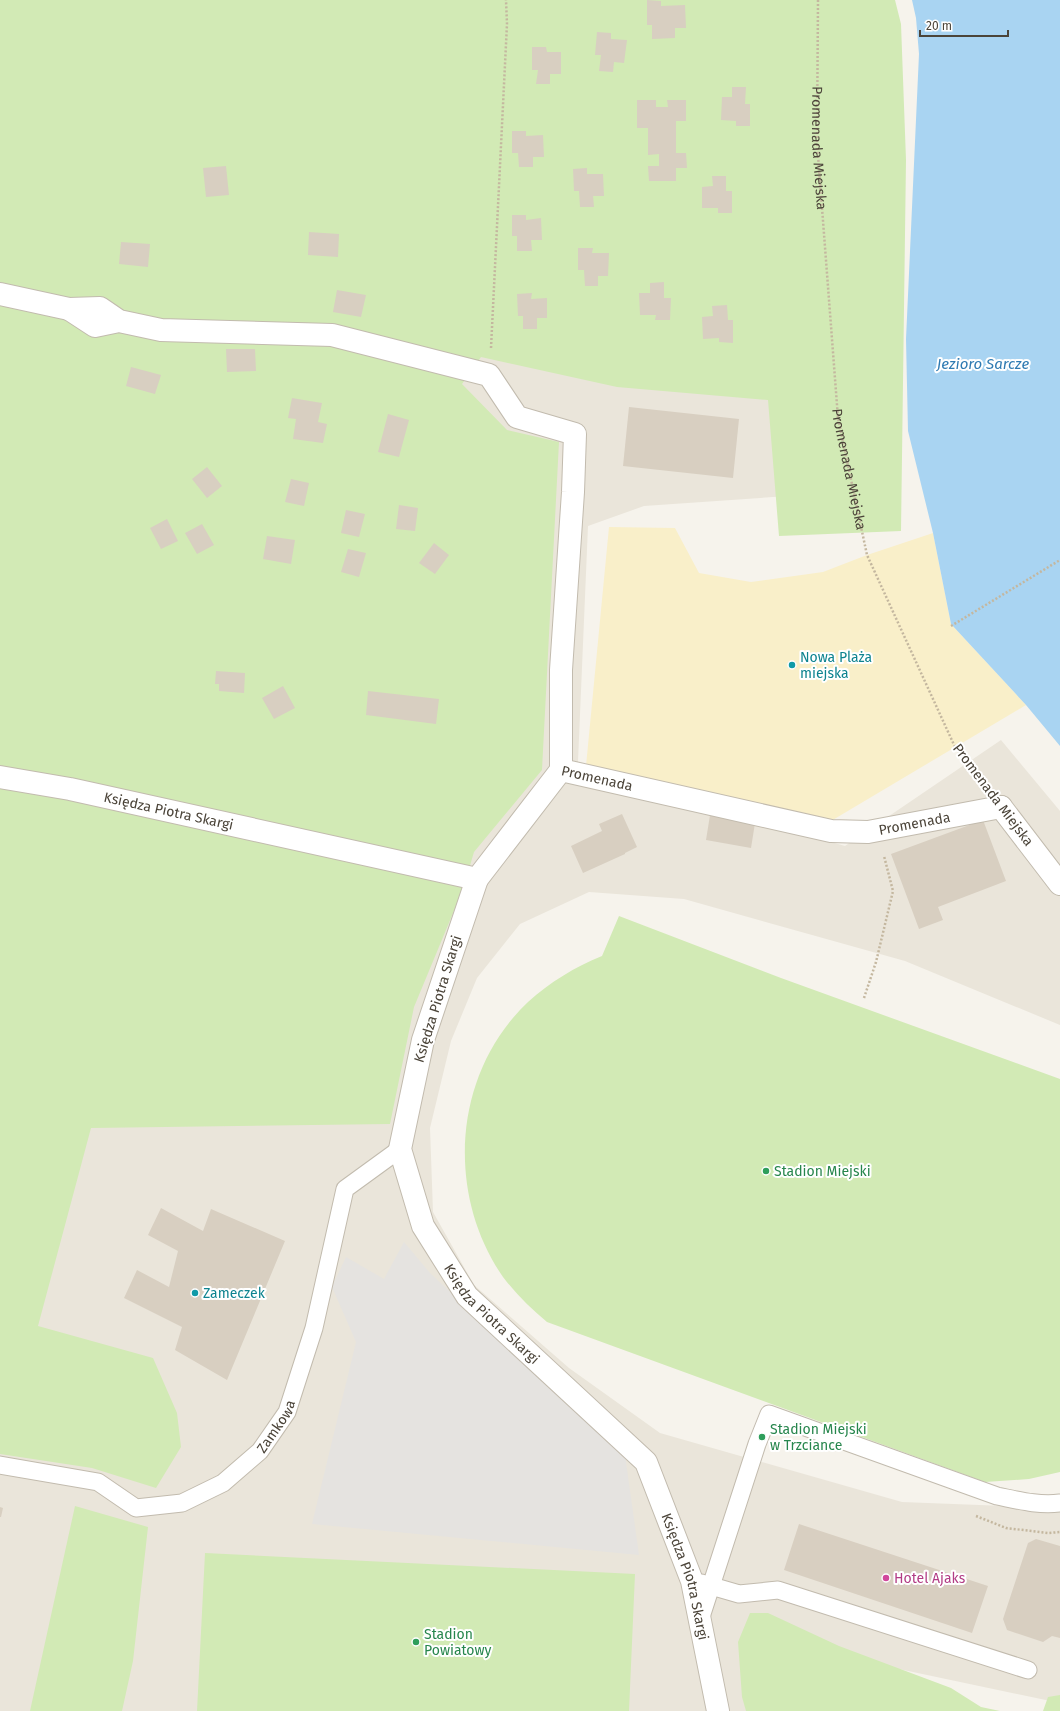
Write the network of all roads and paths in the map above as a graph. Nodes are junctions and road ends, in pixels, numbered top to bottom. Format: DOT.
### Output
graph roads {
  1 [pos="506,0"];
  2 [pos="818,0"];
  3 [pos="0,294"];
  4 [pos="489,374"];
  5 [pos="1060,560"];
  6 [pos="952,626"];
  7 [pos="561,770"];
  8 [pos="0,777"];
  9 [pos="1000,807"];
  10 [pos="878,830"];
  11 [pos="477,878"];
  12 [pos="1060,884"];
  13 [pos="864,998"];
  14 [pos="400,1149"];
  15 [pos="0,1465"];
  16 [pos="1060,1503"];
  17 [pos="970,1514"];
  18 [pos="1060,1532"];
  19 [pos="701,1583"];
  20 [pos="1028,1670"];
  21 [pos="718,1711"];
  1 -- 4 [label="path"];
  2 -- 9 [label="path, Promenada Miejska"];
  3 -- 4 [label="street"];
  4 -- 7 [label="street, Promenada"];
  5 -- 6 [label="path"];
  7 -- 10 [label="street, Promenada"];
  7 -- 11 [label="street, Księdza Piotra Skargi"];
  8 -- 11 [label="street, Księdza Piotra Skargi"];
  9 -- 10 [label="street, Promenada"];
  9 -- 12 [label="street, Promenada Miejska"];
  10 -- 13 [label="path"];
  11 -- 14 [label="street, Księdza Piotra Skargi"];
  14 -- 15 [label="lane, Zamkowa"];
  14 -- 19 [label="street, Księdza Piotra Skargi"];
  16 -- 19 [label="lane"];
  17 -- 18 [label="path"];
  19 -- 20 [label="lane"];
  19 -- 21 [label="street, Księdza Piotra Skargi"];
}
